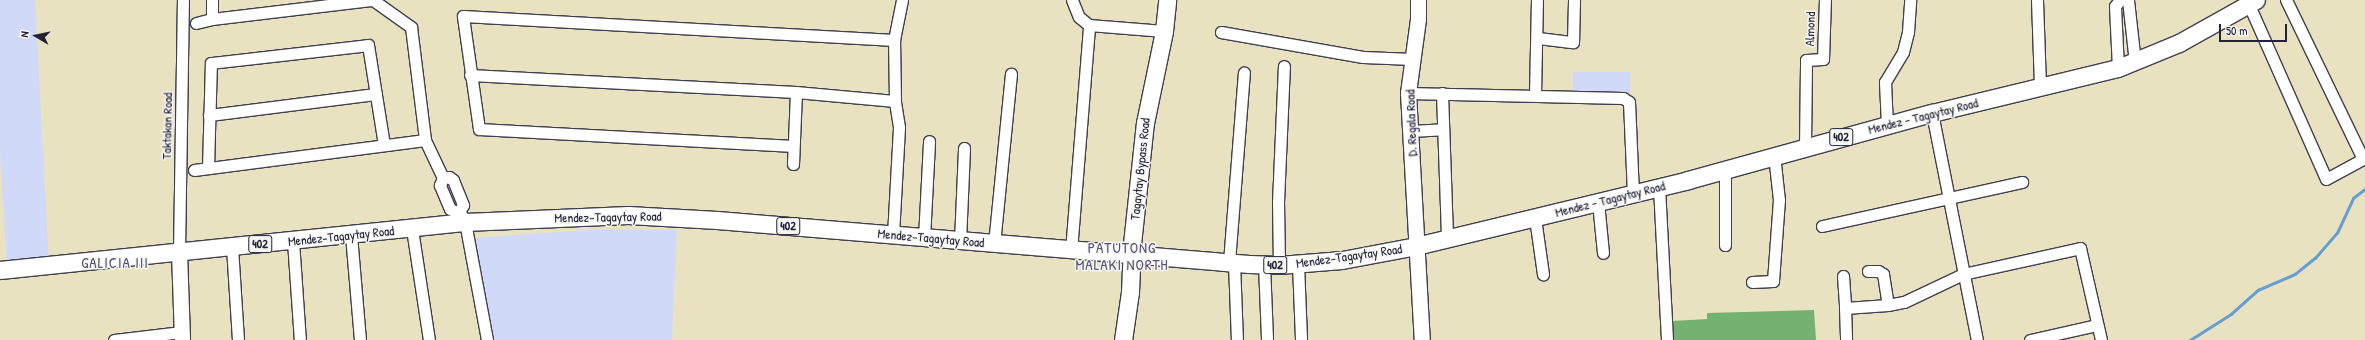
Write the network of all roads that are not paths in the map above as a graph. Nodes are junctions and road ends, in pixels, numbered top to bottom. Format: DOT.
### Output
graph roads {
  1 [pos="183,0"];
  2 [pos="212,0"];
  3 [pos="372,0"];
  4 [pos="902,0"];
  5 [pos="1072,0"];
  6 [pos="1167,0"];
  7 [pos="1418,0"];
  8 [pos="1537,0"];
  9 [pos="1574,0"];
  10 [pos="1825,0"];
  11 [pos="1910,0"];
  12 [pos="2036,0"];
  13 [pos="2120,0"];
  14 [pos="2128,0"];
  15 [pos="2286,0"];
  16 [pos="2252,2"];
  17 [pos="212,19"];
  18 [pos="196,23"];
  19 [pos="1089,25"];
  20 [pos="1164,31"];
  21 [pos="1221,32"];
  22 [pos="2132,35"];
  23 [pos="2117,36"];
  24 [pos="1538,38"];
  25 [pos="894,40"];
  26 [pos="1413,58"];
  27 [pos="2135,62"];
  28 [pos="1284,66"];
  29 [pos="2118,68"];
  30 [pos="1244,73"];
  31 [pos="1011,74"];
  32 [pos="470,75"];
  33 [pos="2040,87"];
  34 [pos="796,92"];
  35 [pos="1408,93"];
  36 [pos="1442,93"];
  37 [pos="376,94"];
  38 [pos="1535,94"];
  39 [pos="895,101"];
  40 [pos="1932,113"];
  41 [pos="209,115"];
  42 [pos="1887,125"];
  43 [pos="1443,129"];
  44 [pos="1410,131"];
  45 [pos="425,140"];
  46 [pos="929,141"];
  47 [pos="384,145"];
  48 [pos="793,146"];
  49 [pos="1805,147"];
  50 [pos="964,148"];
  51 [pos="1774,155"];
  52 [pos="793,164"];
  53 [pos="208,168"];
  54 [pos="1725,169"];
  55 [pos="194,170"];
  56 [pos="2022,182"];
  57 [pos="1659,187"];
  58 [pos="1633,194"];
  59 [pos="1950,196"];
  60 [pos="1598,202"];
  61 [pos="462,217"];
  62 [pos="1535,218"];
  63 [pos="444,225"];
  64 [pos="1822,226"];
  65 [pos="412,229"];
  66 [pos="351,235"];
  67 [pos="893,235"];
  68 [pos="924,238"];
  69 [pos="1447,239"];
  70 [pos="293,241"];
  71 [pos="960,241"];
  72 [pos="994,244"];
  73 [pos="1725,245"];
  74 [pos="1416,246"];
  75 [pos="232,247"];
  76 [pos="1071,251"];
  77 [pos="179,252"];
  78 [pos="1602,253"];
  79 [pos="1132,256"];
  80 [pos="1231,262"];
  81 [pos="1298,264"];
  82 [pos="1272,265"];
  83 [pos="0,270"];
  84 [pos="1868,271"];
  85 [pos="1543,274"];
  86 [pos="1963,274"];
  87 [pos="1843,276"];
  88 [pos="1752,282"];
  89 [pos="1888,305"];
  90 [pos="1845,308"];
  91 [pos="2097,326"];
  92 [pos="182,336"];
  93 [pos="114,340"];
  94 [pos="238,340"];
  95 [pos="300,340"];
  96 [pos="360,340"];
  97 [pos="429,340"];
  98 [pos="487,340"];
  99 [pos="1123,340"];
  100 [pos="1237,340"];
  101 [pos="1267,340"];
  102 [pos="1301,340"];
  103 [pos="1422,340"];
  104 [pos="1666,340"];
  105 [pos="1846,340"];
  106 [pos="1976,340"];
  107 [pos="2030,340"];
  108 [pos="2101,340"];
  1 -- 77 [label="street, Taktakan Road"];
  2 -- 17 [label="street"];
  3 -- 17 [label="street"];
  3 -- 45 [label="street"];
  4 -- 25 [label="street"];
  5 -- 19 [label="street"];
  6 -- 20 [label="main road, Tagaytay Bypass Road"];
  7 -- 26 [label="street, D. Regala Road"];
  8 -- 24 [label="street"];
  9 -- 24 [label="street"];
  10 -- 49 [label="street, Almond"];
  11 -- 42 [label="street"];
  12 -- 33 [label="street"];
  13 -- 23 [label="street"];
  14 -- 22 [label="street"];
  15 -- 16 [label="street"];
  16 -- 27 [label="main road, Mendez - Tagaytay Road / 402"];
  17 -- 18 [label="street"];
  19 -- 20 [label="street"];
  19 -- 76 [label="street"];
  20 -- 79 [label="main road, Tagaytay Bypass Road"];
  21 -- 26 [label="street"];
  22 -- 23 [label="street"];
  22 -- 27 [label="street"];
  23 -- 29 [label="street"];
  24 -- 38 [label="street"];
  25 -- 32 [label="street"];
  25 -- 39 [label="street"];
  26 -- 35 [label="street, D. Regala Road"];
  27 -- 29 [label="main road, Mendez - Tagaytay Road / 402"];
  28 -- 82 [label="street"];
  29 -- 33 [label="main road, Mendez - Tagaytay Road / 402"];
  30 -- 80 [label="street"];
  31 -- 72 [label="street"];
  32 -- 34 [label="street"];
  32 -- 48 [label="street"];
  33 -- 40 [label="main road, Mendez - Tagaytay Road / 402"];
  34 -- 39 [label="street"];
  34 -- 48 [label="street"];
  35 -- 36 [label="street"];
  35 -- 44 [label="street, D. Regala Road"];
  36 -- 38 [label="street"];
  36 -- 43 [label="street"];
  37 -- 41 [label="street"];
  37 -- 41 [label="street"];
  37 -- 47 [label="street"];
  38 -- 58 [label="street"];
  39 -- 67 [label="street"];
  40 -- 42 [label="main road, Mendez - Tagaytay Road / 402"];
  40 -- 59 [label="street"];
  41 -- 53 [label="street"];
  42 -- 49 [label="main road, Mendez - Tagaytay Road / 402"];
  43 -- 44 [label="street"];
  43 -- 69 [label="street"];
  44 -- 74 [label="street, D. Regala Road"];
  45 -- 47 [label="street"];
  45 -- 61 [label="street"];
  46 -- 68 [label="street"];
  47 -- 53 [label="street"];
  48 -- 52 [label="street"];
  49 -- 51 [label="main road, Mendez - Tagaytay Road / 402"];
  50 -- 71 [label="street"];
  51 -- 54 [label="main road, Mendez - Tagaytay Road / 402"];
  51 -- 88 [label="street"];
  53 -- 55 [label="street"];
  54 -- 57 [label="main road, Mendez - Tagaytay Road / 402"];
  54 -- 73 [label="street"];
  56 -- 59 [label="street"];
  57 -- 58 [label="main road, Mendez - Tagaytay Road / 402"];
  57 -- 104 [label="street"];
  58 -- 60 [label="main road, Mendez - Tagaytay Road / 402"];
  59 -- 64 [label="street"];
  59 -- 86 [label="street"];
  60 -- 62 [label="main road, Mendez - Tagaytay Road / 402"];
  60 -- 78 [label="street"];
  61 -- 63 [label="main road, Mendez–Tagaytay Road / 402"];
  61 -- 67 [label="main road, Mendez–Tagaytay Road / 402"];
  61 -- 98 [label="street"];
  62 -- 69 [label="main road, Mendez - Tagaytay Road / 402"];
  62 -- 85 [label="street"];
  63 -- 65 [label="main road, Mendez-Tagaytay Road / 402"];
  65 -- 66 [label="main road, Mendez-Tagaytay Road / 402"];
  65 -- 97 [label="street"];
  66 -- 70 [label="main road, Mendez-Tagaytay Road / 402"];
  66 -- 96 [label="street"];
  67 -- 68 [label="main road, Mendez–Tagaytay Road / 402"];
  68 -- 71 [label="main road, Mendez–Tagaytay Road / 402"];
  69 -- 74 [label="main road, Mendez - Tagaytay Road / 402"];
  70 -- 75 [label="main road, Mendez-Tagaytay Road / 402"];
  70 -- 95 [label="street"];
  71 -- 72 [label="main road, Mendez–Tagaytay Road / 402"];
  72 -- 76 [label="main road, Mendez–Tagaytay Road / 402"];
  74 -- 81 [label="main road, Mendez–Tagaytay Road / 402"];
  74 -- 103 [label="street, D. Regala Road"];
  75 -- 77 [label="main road, Mendez-Tagaytay Road / 402"];
  75 -- 94 [label="street"];
  76 -- 79 [label="main road, Mendez–Tagaytay Road / 402"];
  77 -- 83 [label="main road, Mendez-Tagaytay Road / 402"];
  77 -- 92 [label="street"];
  79 -- 80 [label="main road, Mendez–Tagaytay Road / 402"];
  79 -- 99 [label="main road, Tagaytay Bypass Road"];
  80 -- 82 [label="main road, Mendez–Tagaytay Road / 402"];
  80 -- 100 [label="street"];
  81 -- 82 [label="main road, Mendez–Tagaytay Road / 402"];
  81 -- 102 [label="street"];
  82 -- 101 [label="street"];
  84 -- 89 [label="street"];
  86 -- 89 [label="street"];
  86 -- 91 [label="street"];
  86 -- 106 [label="street"];
  87 -- 90 [label="street"];
  89 -- 90 [label="street"];
  90 -- 105 [label="street"];
  91 -- 107 [label="street"];
  91 -- 108 [label="street"];
  92 -- 93 [label="street"];
}
